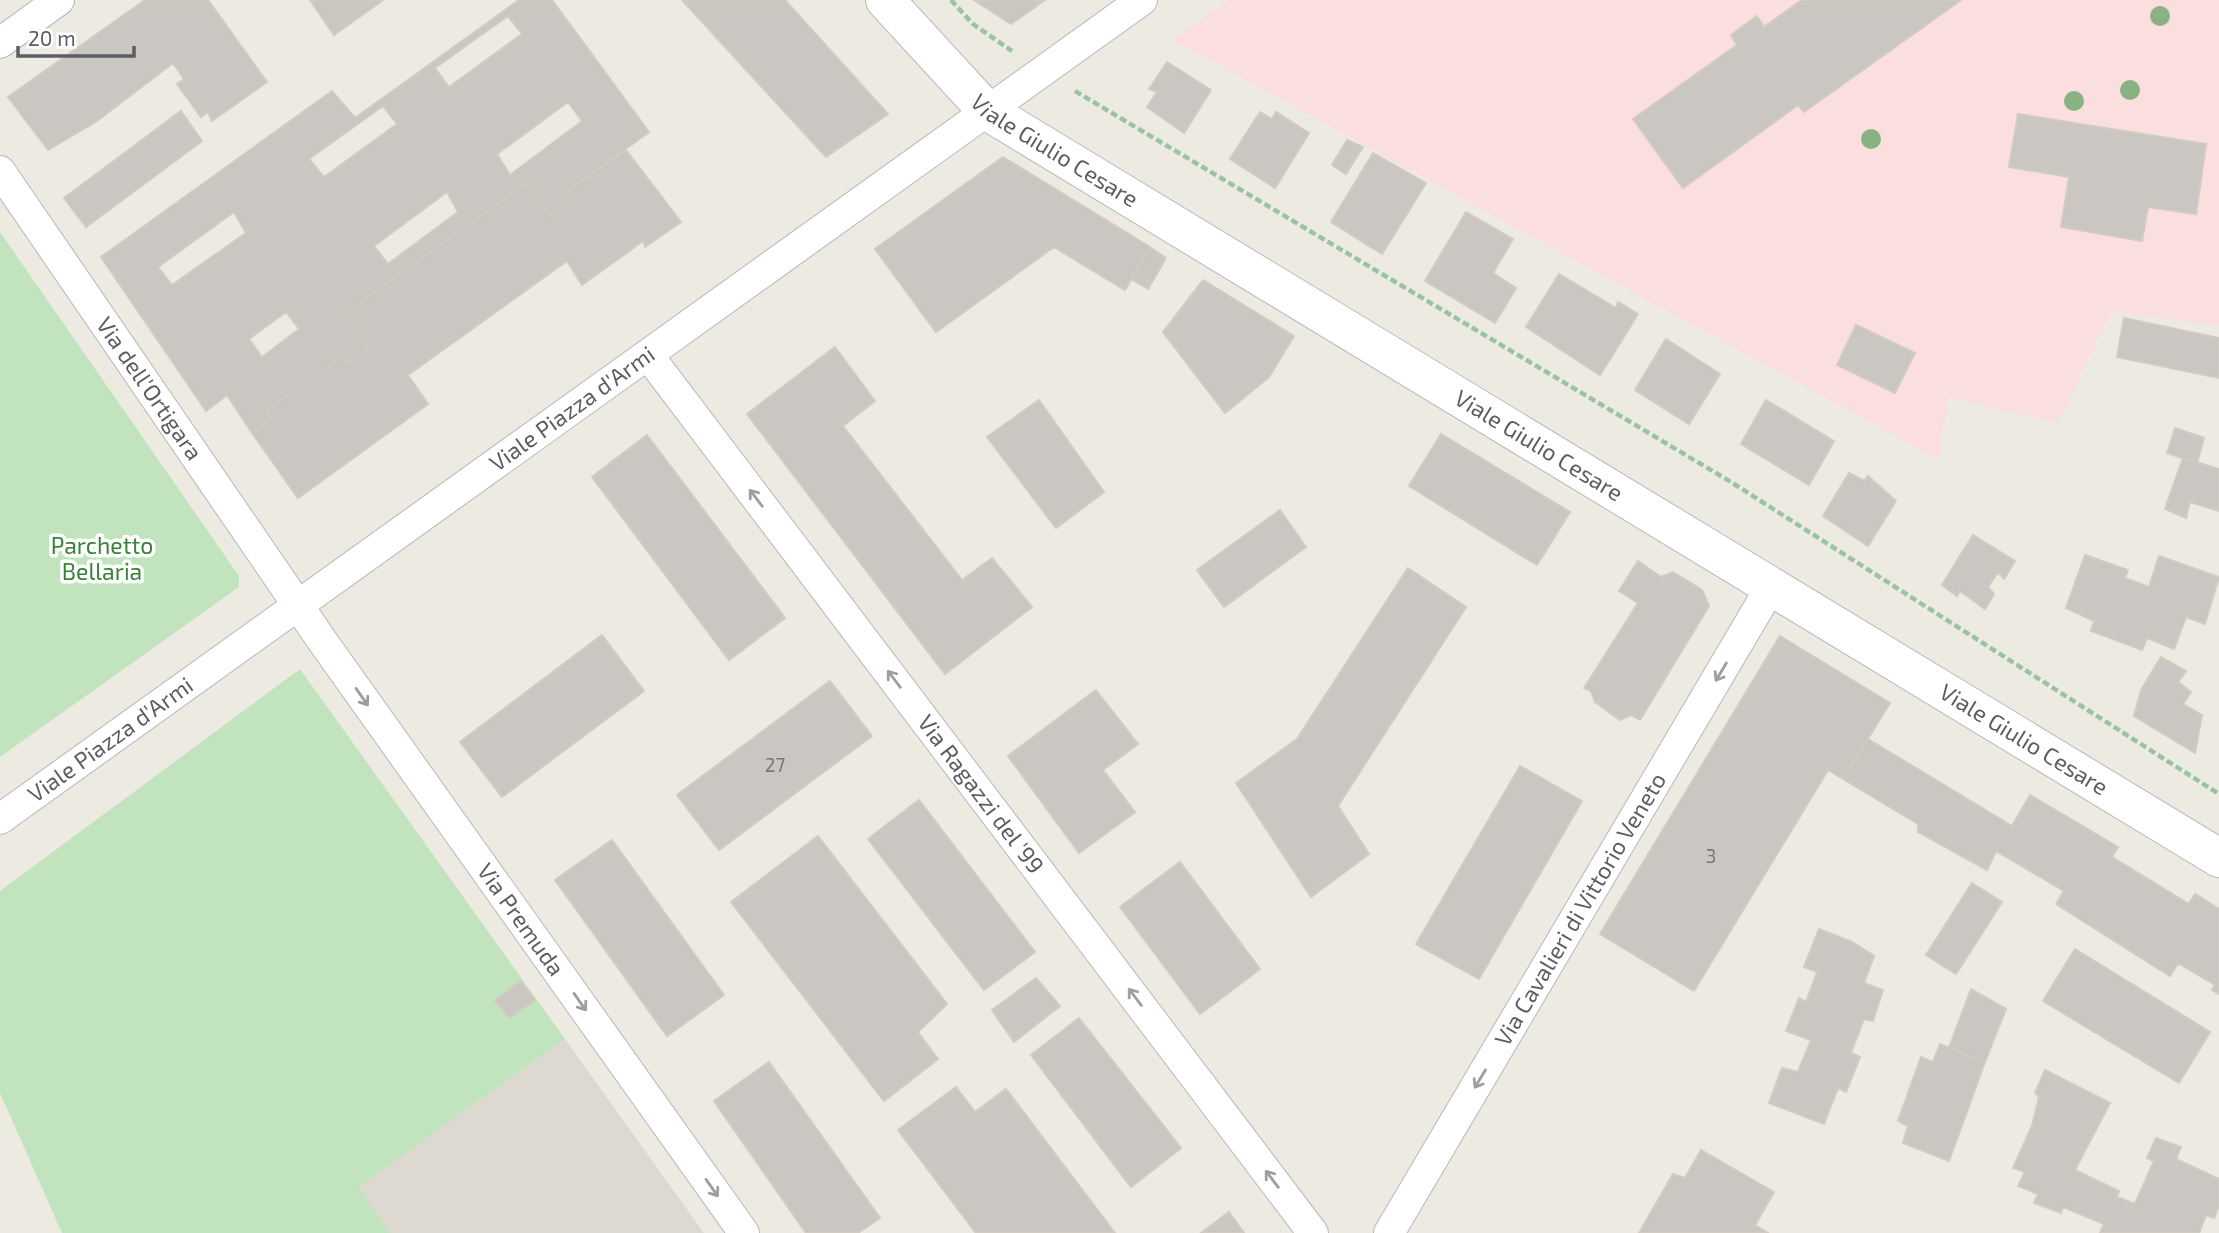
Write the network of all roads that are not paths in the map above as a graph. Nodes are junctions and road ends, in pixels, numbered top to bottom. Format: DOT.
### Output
graph roads {
  1 [pos="59,0"];
  2 [pos="885,0"];
  3 [pos="1142,0"];
  4 [pos="0,43"];
  5 [pos="987,111"];
  6 [pos="0,171"];
  7 [pos="648,355"];
  8 [pos="1771,587"];
  9 [pos="298,606"];
  10 [pos="0,819"];
  11 [pos="2219,858"];
  12 [pos="744,1233"];
  13 [pos="1313,1233"];
  14 [pos="1389,1233"];
  1 -- 4 [label="street"];
  2 -- 5 [label="main road, Viale Giulio Cesare"];
  3 -- 5 [label="street, Viale Piazza d'Armi"];
  5 -- 7 [label="street, Viale Piazza d'Armi"];
  5 -- 8 [label="main road, Viale Giulio Cesare"];
  6 -- 9 [label="street, Via dell'Ortigara"];
  7 -- 9 [label="street, Viale Piazza d'Armi"];
  13 -- 7 [label="street, Via Ragazzi del '99, one-way"];
  8 -- 11 [label="main road, Viale Giulio Cesare"];
  8 -- 14 [label="street, Via Cavalieri di Vittorio Veneto, one-way"];
  9 -- 10 [label="street, Viale Piazza d'Armi"];
  9 -- 12 [label="street, Via Premuda, one-way"];
}
